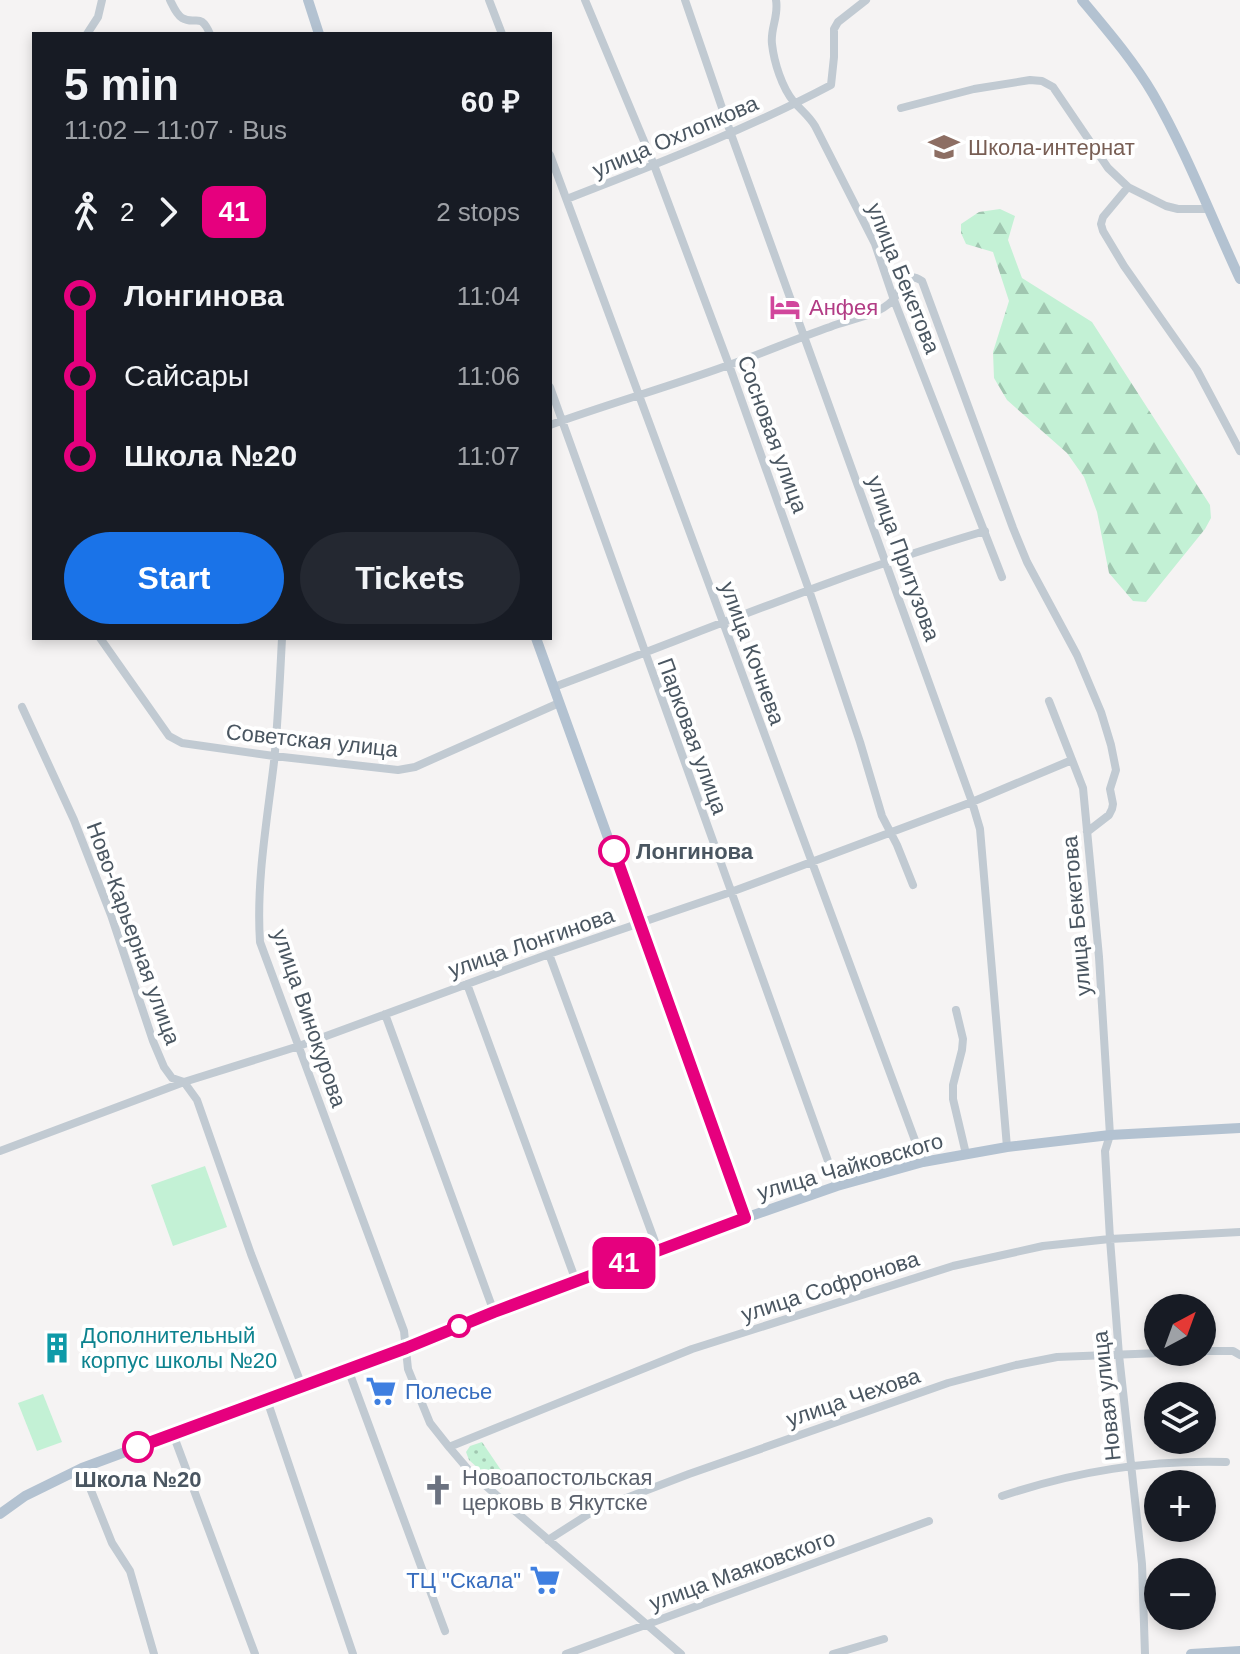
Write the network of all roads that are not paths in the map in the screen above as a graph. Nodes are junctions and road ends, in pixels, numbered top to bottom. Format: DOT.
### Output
graph roads {
  1 [pos="102,0"];
  2 [pos="170,0"];
  3 [pos="308,0"];
  4 [pos="489,0"];
  5 [pos="585,0"];
  6 [pos="685,0"];
  7 [pos="776,0"];
  8 [pos="866,0"];
  9 [pos="1082,0"];
  10 [pos="88,32"];
  11 [pos="209,32"];
  12 [pos="318,32"];
  13 [pos="501,32"];
  14 [pos="795,104"];
  15 [pos="901,108"];
  16 [pos="731,134"];
  17 [pos="552,160"];
  18 [pos="654,165"];
  19 [pos="1128,187"];
  20 [pos="567,199"];
  21 [pos="1208,209"];
  22 [pos="1240,279"];
  23 [pos="894,300"];
  24 [pos="804,336"];
  25 [pos="729,365"];
  26 [pos="552,392"];
  27 [pos="640,396"];
  28 [pos="562,420"];
  29 [pos="552,424"];
  30 [pos="1240,451"];
  31 [pos="985,531"];
  32 [pos="886,563"];
  33 [pos="1002,577"];
  34 [pos="809,590"];
  35 [pos="723,624"];
  36 [pos="101,640"];
  37 [pos="282,640"];
  38 [pos="537,640"];
  39 [pos="644,653"];
  40 [pos="554,687"];
  41 [pos="1049,701"];
  42 [pos="559,703"];
  43 [pos="22,707"];
  44 [pos="274,756"];
  45 [pos="1072,760"];
  46 [pos="972,802"];
  47 [pos="889,832"];
  48 [pos="1087,832"];
  49 [pos="812,861"];
  50 [pos="913,885"];
  51 [pos="731,892"];
  52 [pos="640,923"];
  53 [pos="549,954"];
  54 [pos="467,984"];
  55 [pos="956,1010"];
  56 [pos="385,1014"];
  57 [pos="299,1046"];
  58 [pos="184,1082"];
  59 [pos="1240,1128"];
  60 [pos="1110,1135"];
  61 [pos="1007,1147"];
  62 [pos="0,1151"];
  63 [pos="966,1154"];
  64 [pos="923,1162"];
  65 [pos="837,1186"];
  66 [pos="745,1218"];
  67 [pos="1240,1232"];
  68 [pos="1110,1239"];
  69 [pos="658,1250"];
  70 [pos="576,1281"];
  71 [pos="494,1312"];
  72 [pos="406,1348"];
  73 [pos="1216,1351"];
  74 [pos="1144,1354"];
  75 [pos="1119,1355"];
  76 [pos="1240,1355"];
  77 [pos="348,1369"];
  78 [pos="302,1386"];
  79 [pos="267,1400"];
  80 [pos="173,1434"];
  81 [pos="449,1447"];
  82 [pos="1226,1462"];
  83 [pos="1131,1465"];
  84 [pos="82,1468"];
  85 [pos="1002,1496"];
  86 [pos="0,1514"];
  87 [pos="929,1521"];
  88 [pos="548,1540"];
  89 [pos="646,1624"];
  90 [pos="445,1631"];
  91 [pos="884,1639"];
  92 [pos="1240,1651"];
  93 [pos="154,1654"];
  94 [pos="255,1654"];
  95 [pos="353,1654"];
  96 [pos="566,1654"];
  97 [pos="681,1654"];
  98 [pos="833,1654"];
  99 [pos="1145,1654"];
  100 [pos="1191,1654"];
  1 -- 10 [label="street"];
  2 -- 11 [label="street"];
  3 -- 12 [label="main road"];
  4 -- 13 [label="street"];
  5 -- 18 [label="street, Сосновая улица"];
  6 -- 16 [label="street, улица Притузова"];
  7 -- 14 [label="street, улица Бекетова"];
  8 -- 14 [label="street, улица Охлопкова"];
  9 -- 21 [label="main road"];
  14 -- 16 [label="street, улица Охлопкова"];
  14 -- 23 [label="street, улица Бекетова"];
  15 -- 19 [label="street"];
  16 -- 18 [label="street, улица Охлопкова"];
  16 -- 24 [label="street, улица Притузова"];
  17 -- 20 [label="street, улица Кочнева"];
  18 -- 20 [label="street, улица Охлопкова"];
  18 -- 25 [label="street, Сосновая улица"];
  19 -- 21 [label="street"];
  19 -- 30 [label="street"];
  20 -- 27 [label="street, улица Кочнева"];
  21 -- 22 [label="main road"];
  23 -- 24 [label="street"];
  23 -- 31 [label="street, улица Бекетова"];
  23 -- 48 [label="street"];
  24 -- 25 [label="street"];
  24 -- 32 [label="street, улица Притузова"];
  25 -- 27 [label="street"];
  25 -- 34 [label="street, Сосновая улица"];
  26 -- 28 [label="street, Парковая улица"];
  27 -- 28 [label="street"];
  27 -- 35 [label="street, улица Кочнева"];
  28 -- 29 [label="street"];
  28 -- 39 [label="street, Парковая улица"];
  31 -- 32 [label="street"];
  31 -- 33 [label="street, улица Бекетова"];
  32 -- 34 [label="street"];
  32 -- 46 [label="street, улица Притузова"];
  34 -- 35 [label="street"];
  34 -- 47 [label="street, Сосновая улица"];
  35 -- 39 [label="street"];
  35 -- 49 [label="street, улица Кочнева"];
  36 -- 44 [label="street, Советская улица"];
  37 -- 44 [label="street, улица Винокурова"];
  38 -- 40 [label="main road"];
  39 -- 40 [label="street"];
  39 -- 51 [label="street, Парковая улица"];
  40 -- 42 [label="main road"];
  41 -- 45 [label="street, улица Бекетова"];
  42 -- 44 [label="street, Советская улица"];
  42 -- 52 [label="main road"];
  43 -- 58 [label="street, Ново-Карьерная улица"];
  44 -- 57 [label="street, улица Винокурова"];
  45 -- 46 [label="street, улица Лонгинова"];
  45 -- 48 [label="street, улица Бекетова"];
  46 -- 47 [label="street, улица Лонгинова"];
  46 -- 61 [label="street, улица Притузова"];
  47 -- 49 [label="street, улица Лонгинова"];
  47 -- 50 [label="street, Сосновая улица"];
  48 -- 60 [label="street, улица Бекетова"];
  49 -- 51 [label="street, улица Лонгинова"];
  49 -- 64 [label="street, улица Кочнева"];
  51 -- 52 [label="street, улица Лонгинова"];
  51 -- 65 [label="street, Парковая улица"];
  52 -- 53 [label="street, улица Лонгинова"];
  52 -- 66 [label="main road"];
  53 -- 54 [label="street, улица Лонгинова"];
  53 -- 69 [label="street"];
  54 -- 56 [label="street, улица Лонгинова"];
  54 -- 70 [label="street"];
  55 -- 63 [label="street"];
  56 -- 57 [label="street, улица Лонгинова"];
  56 -- 71 [label="street"];
  57 -- 58 [label="street, улица Лонгинова"];
  57 -- 72 [label="street, улица Винокурова"];
  58 -- 62 [label="street, улица Лонгинова"];
  58 -- 78 [label="street, Ново-Карьерная улица"];
  59 -- 60 [label="main road, улица Чайковского"];
  60 -- 61 [label="main road, улица Чайковского"];
  60 -- 68 [label="street, Новая улица"];
  61 -- 63 [label="main road, улица Чайковского"];
  63 -- 64 [label="main road, улица Чайковского"];
  64 -- 65 [label="main road, улица Чайковского"];
  65 -- 66 [label="main road, улица Чайковского"];
  66 -- 69 [label="main road, улица Чайковского"];
  67 -- 68 [label="street, улица Софронова"];
  68 -- 75 [label="street, Новая улица"];
  68 -- 81 [label="street, улица Софронова"];
  69 -- 70 [label="main road, улица Чайковского"];
  70 -- 71 [label="main road, улица Чайковского"];
  71 -- 72 [label="main road, улица Чайковского"];
  72 -- 77 [label="main road, улица Чайковского"];
  72 -- 81 [label="street, улица Винокурова"];
  73 -- 76 [label="street"];
  74 -- 75 [label="street, улица Чехова"];
  75 -- 83 [label="street, Новая улица"];
  75 -- 88 [label="street, улица Чехова"];
  77 -- 78 [label="main road, улица Чайковского"];
  77 -- 90 [label="street"];
  78 -- 79 [label="main road, улица Чайковского"];
  79 -- 80 [label="main road, улица Чайковского"];
  79 -- 95 [label="street"];
  80 -- 84 [label="main road, улица Чайковского"];
  80 -- 94 [label="street"];
  81 -- 88 [label="street, улица Винокурова"];
  82 -- 83 [label="street"];
  83 -- 85 [label="street"];
  83 -- 99 [label="street, Новая улица"];
  84 -- 86 [label="main road, улица Чайковского"];
  84 -- 93 [label="street"];
  87 -- 89 [label="street, улица Маяковского"];
  88 -- 89 [label="street, улица Винокурова"];
  89 -- 96 [label="street, улица Маяковского"];
  89 -- 97 [label="street, улица Винокурова"];
  91 -- 98 [label="street"];
  92 -- 100 [label="main road"];
}
